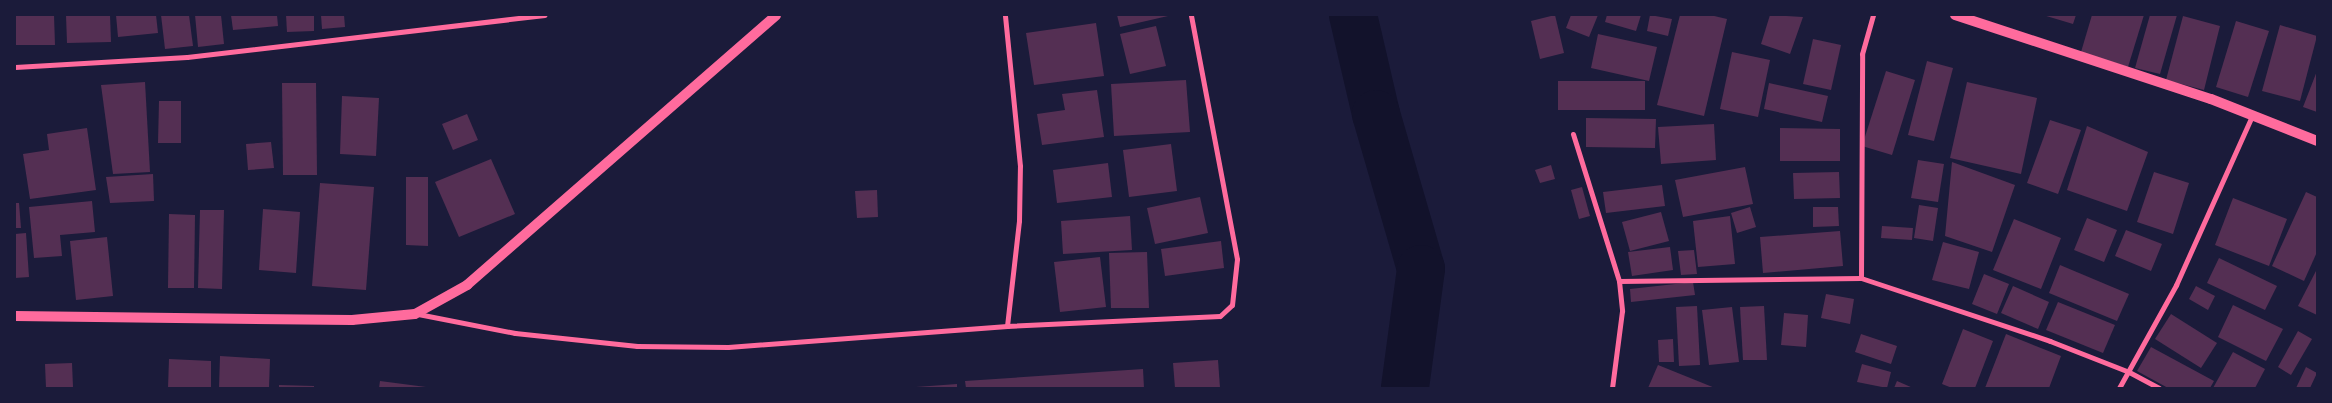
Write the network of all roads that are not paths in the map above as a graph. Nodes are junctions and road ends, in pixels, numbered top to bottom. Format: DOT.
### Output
graph roads {
  1 [pos="545,15"];
  2 [pos="776,15"];
  3 [pos="1005,15"];
  4 [pos="1191,15"];
  5 [pos="1873,15"];
  6 [pos="1954,15"];
  7 [pos="15,67"];
  8 [pos="2252,116"];
  9 [pos="1573,134"];
  10 [pos="2317,141"];
  11 [pos="1861,278"];
  12 [pos="1619,281"];
  13 [pos="415,314"];
  14 [pos="15,316"];
  15 [pos="1007,326"];
  16 [pos="2129,372"];
  17 [pos="1612,388"];
  18 [pos="2119,388"];
  19 [pos="2159,388"];
  1 -- 7 [label="street"];
  2 -- 13 [label="main road"];
  3 -- 15 [label="street"];
  4 -- 15 [label="street"];
  5 -- 11 [label="street"];
  6 -- 8 [label="main road"];
  8 -- 10 [label="main road"];
  8 -- 16 [label="street"];
  9 -- 12 [label="street"];
  11 -- 12 [label="street"];
  11 -- 16 [label="street"];
  12 -- 17 [label="street"];
  13 -- 14 [label="main road"];
  13 -- 15 [label="street"];
  16 -- 18 [label="street"];
  16 -- 19 [label="street"];
}
